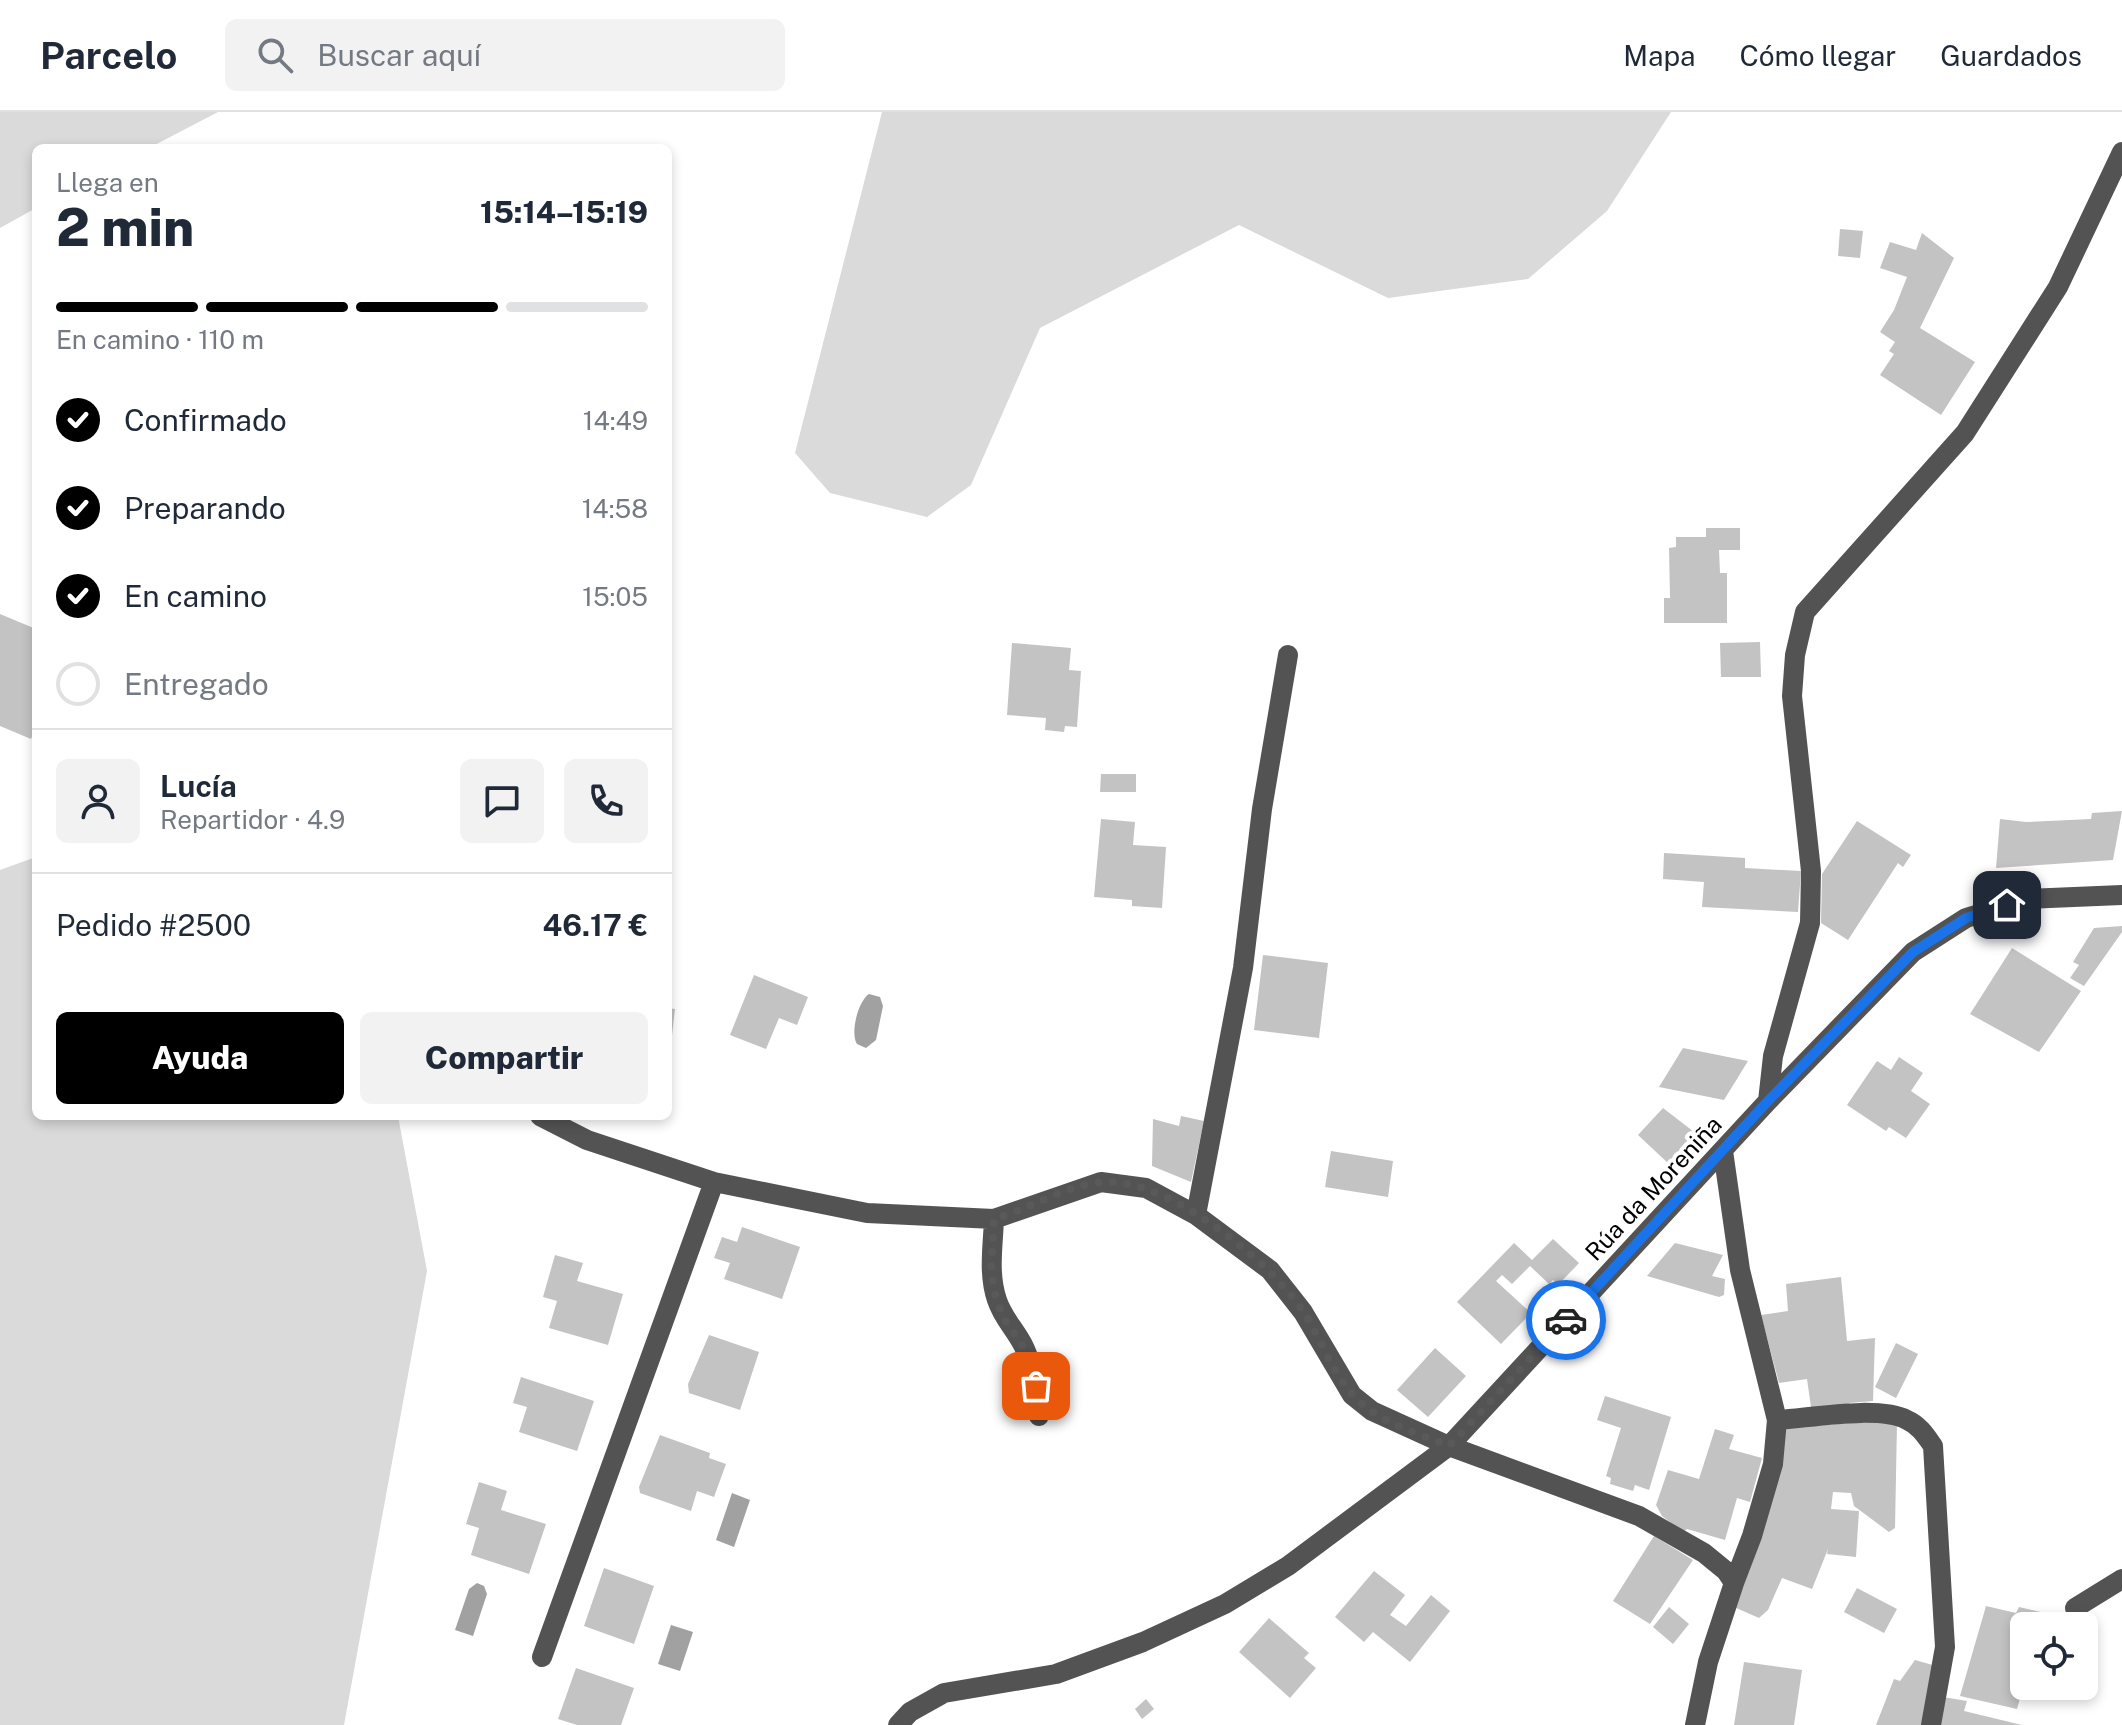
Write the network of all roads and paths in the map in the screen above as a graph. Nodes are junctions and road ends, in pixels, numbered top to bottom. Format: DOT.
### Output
graph roads {
  1 [pos="2122,152"];
  2 [pos="1288,655"];
  3 [pos="2122,895"];
  4 [pos="1768,1101"];
  5 [pos="548,1120"];
  6 [pos="1723,1151"];
  7 [pos="714,1182"];
  8 [pos="1196,1215"];
  9 [pos="994,1219"];
  10 [pos="1039,1416"];
  11 [pos="1777,1420"];
  12 [pos="1449,1446"];
  13 [pos="2122,1579"];
  14 [pos="1734,1583"];
  15 [pos="2075,1608"];
  16 [pos="542,1657"];
  17 [pos="898,1725"];
  18 [pos="1695,1725"];
  19 [pos="1931,1725"];
  1 -- 4 [label="street"];
  2 -- 8 [label="street"];
  3 -- 4 [label="street, Rúa da Moreniña"];
  4 -- 6 [label="street, Rúa da Moreniña"];
  5 -- 7 [label="street"];
  6 -- 11 [label="street"];
  6 -- 12 [label="street, Rúa da Moreniña"];
  7 -- 9 [label="street"];
  7 -- 16 [label="street"];
  8 -- 9 [label="street"];
  8 -- 12 [label="street"];
  9 -- 10 [label="street"];
  11 -- 14 [label="street"];
  11 -- 19 [label="street"];
  12 -- 14 [label="street"];
  12 -- 17 [label="street, Rúa da Moreniña"];
  13 -- 15 [label="street"];
  14 -- 18 [label="street"];
}
